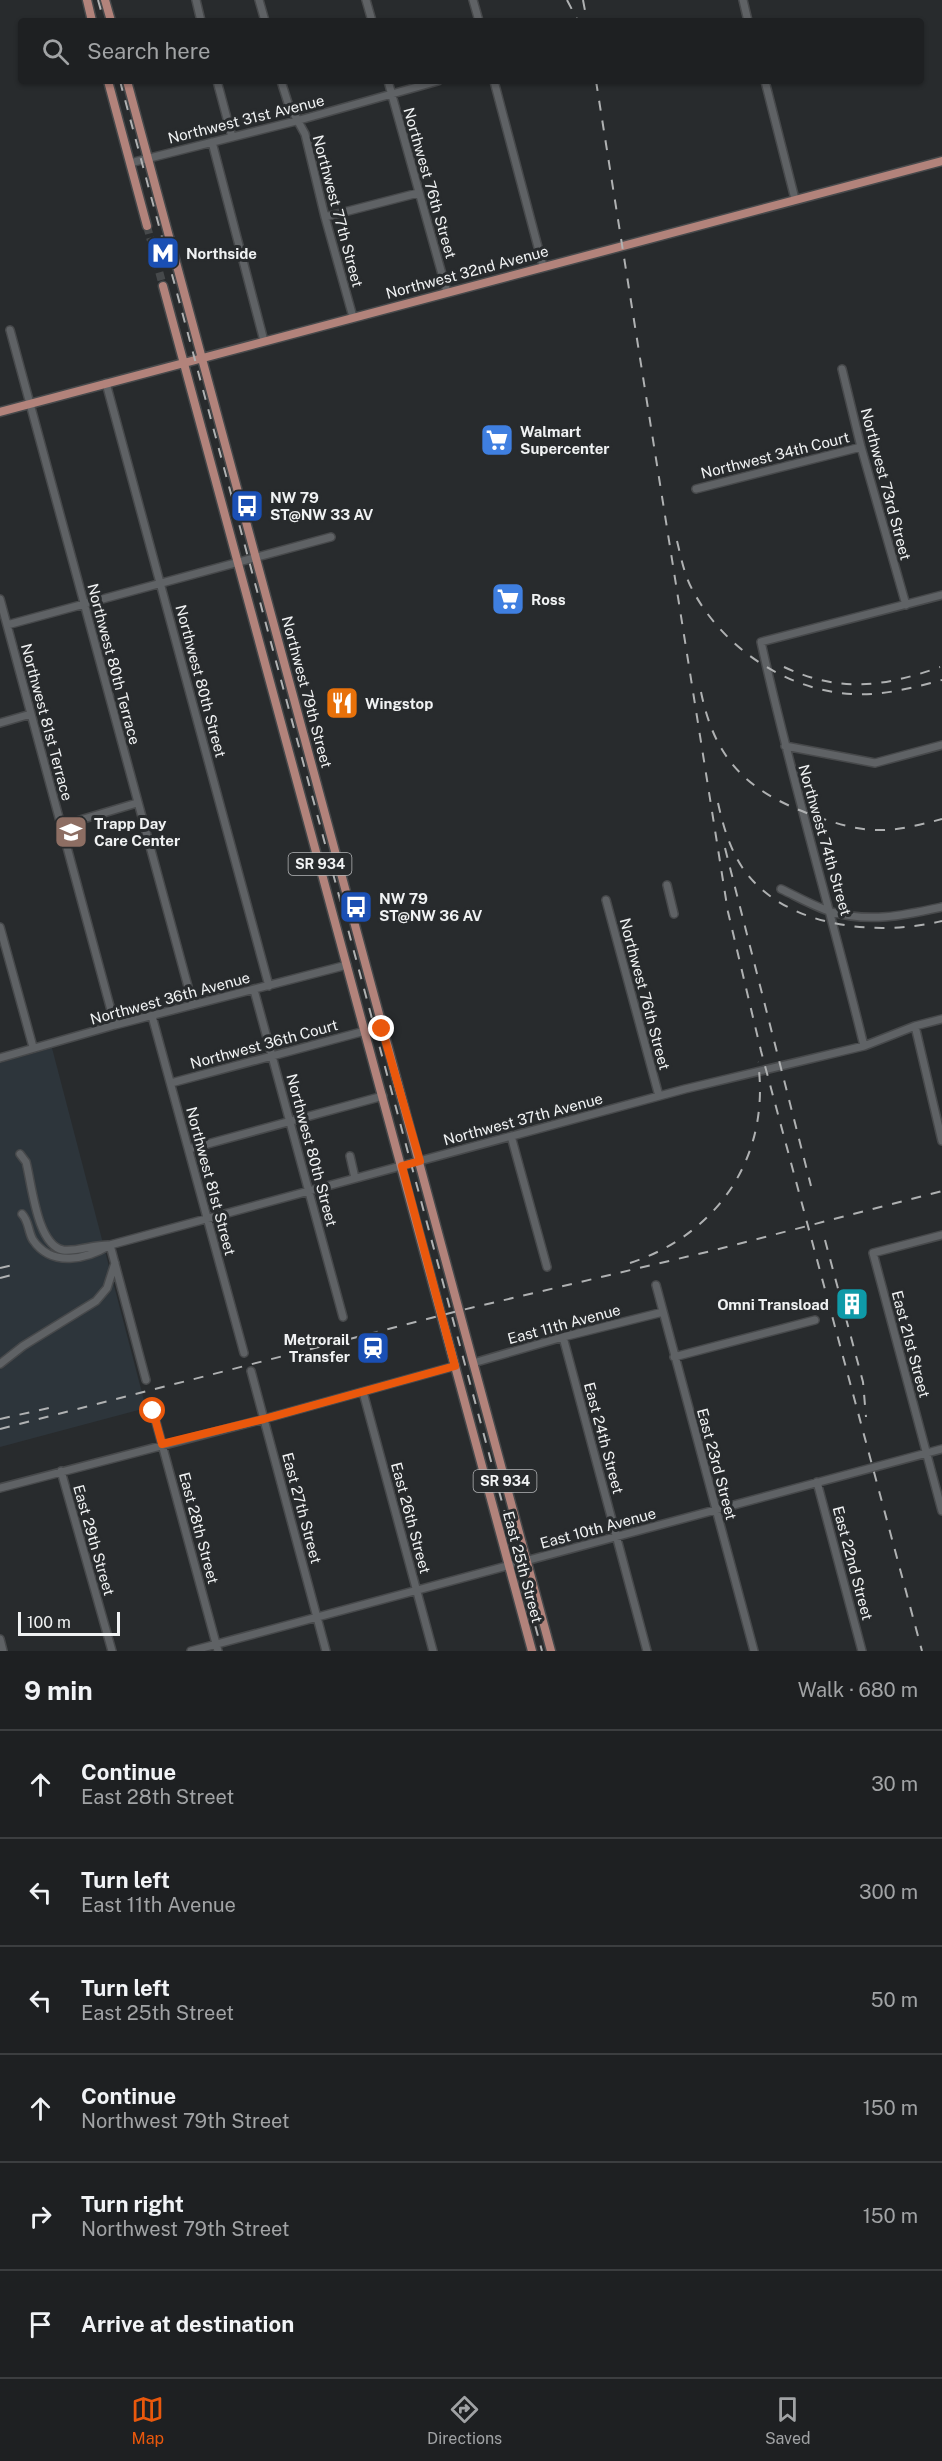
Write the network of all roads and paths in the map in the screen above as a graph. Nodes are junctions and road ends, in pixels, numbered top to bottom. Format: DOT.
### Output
graph roads {
  1 [pos="87,0"];
  2 [pos="105,0"];
  3 [pos="196,0"];
  4 [pos="259,0"];
  5 [pos="366,0"];
  6 [pos="473,0"];
  7 [pos="743,0"];
  8 [pos="91,18"];
  9 [pos="110,18"];
  10 [pos="200,18"];
  11 [pos="264,18"];
  12 [pos="371,18"];
  13 [pos="478,18"];
  14 [pos="747,18"];
  15 [pos="109,84"];
  16 [pos="127,84"];
  17 [pos="218,84"];
  18 [pos="282,84"];
  19 [pos="389,84"];
  20 [pos="427,84"];
  21 [pos="496,84"];
  22 [pos="766,84"];
  23 [pos="391,94"];
  24 [pos="296,121"];
  25 [pos="232,137"];
  26 [pos="212,142"];
  27 [pos="148,158"];
  28 [pos="942,161"];
  29 [pos="130,163"];
  30 [pos="418,193"];
  31 [pos="795,199"];
  32 [pos="325,217"];
  33 [pos="147,226"];
  34 [pos="543,266"];
  35 [pos="163,286"];
  36 [pos="447,292"];
  37 [pos="352,316"];
  38 [pos="10,330"];
  39 [pos="264,341"];
  40 [pos="200,357"];
  41 [pos="183,362"];
  42 [pos="842,369"];
  43 [pos="106,383"];
  44 [pos="29,404"];
  45 [pos="0,412"];
  46 [pos="861,447"];
  47 [pos="696,489"];
  48 [pos="331,537"];
  49 [pos="256,558"];
  50 [pos="240,562"];
  51 [pos="161,584"];
  52 [pos="942,595"];
  53 [pos="0,599"];
  54 [pos="84,604"];
  55 [pos="906,605"];
  56 [pos="7,625"];
  57 [pos="31,714"];
  58 [pos="0,723"];
  59 [pos="942,745"];
  60 [pos="785,746"];
  61 [pos="137,803"];
  62 [pos="60,826"];
  63 [pos="667,885"];
  64 [pos="781,889"];
  65 [pos="606,900"];
  66 [pos="942,906"];
  67 [pos="832,912"];
  68 [pos="674,914"];
  69 [pos="0,927"];
  70 [pos="347,965"];
  71 [pos="269,986"];
  72 [pos="254,990"];
  73 [pos="193,1005"];
  74 [pos="152,1016"];
  75 [pos="942,1019"];
  76 [pos="115,1025"];
  77 [pos="915,1026"];
  78 [pos="365,1031"];
  79 [pos="864,1046"];
  80 [pos="33,1047"];
  81 [pos="272,1055"];
  82 [pos="0,1058"];
  83 [pos="171,1083"];
  84 [pos="383,1096"];
  85 [pos="658,1096"];
  86 [pos="291,1122"];
  87 [pos="511,1136"];
  88 [pos="942,1141"];
  89 [pos="189,1149"];
  90 [pos="20,1154"];
  91 [pos="350,1156"];
  92 [pos="420,1161"];
  93 [pos="402,1166"];
  94 [pos="355,1178"];
  95 [pos="308,1191"];
  96 [pos="22,1214"];
  97 [pos="207,1218"];
  98 [pos="942,1235"];
  99 [pos="110,1245"];
  100 [pos="115,1263"];
  101 [pos="547,1267"];
  102 [pos="656,1285"];
  103 [pos="663,1312"];
  104 [pos="343,1317"];
  105 [pos="815,1320"];
  106 [pos="562,1337"];
  107 [pos="244,1353"];
  108 [pos="674,1357"];
  109 [pos="473,1363"];
  110 [pos="0,1364"];
  111 [pos="455,1366"];
  112 [pos="251,1371"];
  113 [pos="146,1380"];
  114 [pos="363,1392"];
  115 [pos="153,1411"];
  116 [pos="264,1419"];
  117 [pos="493,1440"];
  118 [pos="162,1444"];
  119 [pos="476,1444"];
  120 [pos="942,1449"];
  121 [pos="927,1453"];
  122 [pos="61,1471"];
  123 [pos="818,1482"];
  124 [pos="0,1488"];
  125 [pos="715,1511"];
  126 [pos="942,1511"];
  127 [pos="618,1538"];
  128 [pos="527,1561"];
  129 [pos="509,1566"];
  130 [pos="417,1589"];
  131 [pos="318,1618"];
  132 [pos="0,1640"];
  133 [pos="217,1648"];
  134 [pos="3,1651"];
  135 [pos="112,1651"];
  136 [pos="191,1651"];
  137 [pos="326,1651"];
  138 [pos="433,1651"];
  139 [pos="532,1651"];
  140 [pos="551,1651"];
  141 [pos="647,1651"];
  142 [pos="754,1651"];
  143 [pos="862,1651"];
  1 -- 8 [label="main road"];
  2 -- 9 [label="main road"];
  3 -- 10 [label="street"];
  4 -- 11 [label="street"];
  5 -- 12 [label="street"];
  6 -- 13 [label="street"];
  7 -- 14 [label="street"];
  15 -- 29 [label="main road"];
  16 -- 27 [label="main road, Northwest 79th Street / SR 934"];
  17 -- 25 [label="street"];
  18 -- 24 [label="street, Northwest 77th Street"];
  19 -- 23 [label="street, Northwest 76th Street"];
  20 -- 23 [label="street, Northwest 31st Avenue"];
  21 -- 34 [label="street"];
  22 -- 31 [label="street"];
  23 -- 24 [label="street, Northwest 31st Avenue"];
  23 -- 30 [label="street, Northwest 76th Street"];
  24 -- 25 [label="street, Northwest 31st Avenue"];
  24 -- 32 [label="street, Northwest 77th Street"];
  25 -- 26 [label="street, Northwest 31st Avenue"];
  26 -- 27 [label="street, Northwest 31st Avenue"];
  26 -- 39 [label="street"];
  27 -- 29 [label="street, Northwest 31st Avenue"];
  27 -- 40 [label="main road, Northwest 79th Street / SR 934"];
  28 -- 31 [label="main road, Northwest 32nd Avenue"];
  29 -- 33 [label="main road"];
  30 -- 32 [label="street"];
  30 -- 36 [label="street, Northwest 76th Street"];
  31 -- 34 [label="main road, Northwest 32nd Avenue"];
  32 -- 37 [label="street, Northwest 77th Street"];
  34 -- 36 [label="main road, Northwest 32nd Avenue"];
  35 -- 41 [label="main road, SR 934"];
  36 -- 37 [label="main road, Northwest 32nd Avenue"];
  37 -- 39 [label="main road, Northwest 32nd Avenue"];
  38 -- 44 [label="street, Northwest 80th Terrace"];
  39 -- 40 [label="main road, Northwest 32nd Avenue"];
  40 -- 41 [label="main road, Northwest 32nd Avenue"];
  40 -- 49 [label="main road, Northwest 79th Street / SR 934"];
  41 -- 43 [label="main road, Northwest 32nd Avenue"];
  41 -- 50 [label="main road, SR 934"];
  42 -- 46 [label="street, Northwest 73rd Street"];
  43 -- 44 [label="main road, Northwest 32nd Avenue"];
  43 -- 51 [label="street, Northwest 80th Street"];
  44 -- 45 [label="main road, Northwest 32nd Avenue"];
  44 -- 54 [label="street, Northwest 80th Terrace"];
  46 -- 47 [label="street, Northwest 34th Court"];
  46 -- 55 [label="street, Northwest 73rd Street"];
  48 -- 49 [label="street"];
  49 -- 50 [label="street"];
  49 -- 92 [label="main road, Northwest 79th Street / SR 934"];
  50 -- 51 [label="street"];
  50 -- 70 [label="main road, SR 934"];
  51 -- 54 [label="street"];
  51 -- 71 [label="street, Northwest 80th Street"];
  52 -- 55 [label="street"];
  53 -- 56 [label="street, Northwest 81st Terrace"];
  54 -- 56 [label="street"];
  54 -- 61 [label="street, Northwest 80th Terrace"];
  55 -- 60 [label="street, Northwest 74th Street"];
  56 -- 57 [label="street, Northwest 81st Terrace"];
  57 -- 58 [label="street"];
  57 -- 62 [label="street, Northwest 81st Terrace"];
  59 -- 60 [label="street"];
  60 -- 67 [label="street, Northwest 74th Street"];
  61 -- 62 [label="street"];
  61 -- 73 [label="street, Northwest 80th Terrace"];
  62 -- 76 [label="street, Northwest 81st Terrace"];
  63 -- 68 [label="street"];
  64 -- 67 [label="street"];
  65 -- 85 [label="street, Northwest 76th Street"];
  66 -- 67 [label="street"];
  67 -- 79 [label="street, Northwest 74th Street"];
  69 -- 80 [label="street"];
  70 -- 71 [label="street, Northwest 36th Avenue"];
  70 -- 78 [label="main road, SR 934"];
  71 -- 72 [label="street, Northwest 36th Avenue"];
  72 -- 73 [label="street, Northwest 36th Avenue"];
  72 -- 81 [label="street, Northwest 80th Street"];
  73 -- 74 [label="street, Northwest 36th Avenue"];
  74 -- 76 [label="street, Northwest 36th Avenue"];
  74 -- 83 [label="street, Northwest 81st Street"];
  75 -- 77 [label="street, Northwest 37th Avenue"];
  76 -- 80 [label="street, Northwest 36th Avenue"];
  77 -- 79 [label="street, Northwest 37th Avenue"];
  77 -- 88 [label="street"];
  78 -- 81 [label="street, Northwest 36th Court"];
  78 -- 84 [label="main road, SR 934"];
  79 -- 85 [label="street, Northwest 37th Avenue"];
  80 -- 82 [label="street, Northwest 36th Avenue"];
  81 -- 83 [label="street, Northwest 36th Court"];
  81 -- 86 [label="street, Northwest 80th Street"];
  83 -- 89 [label="street, Northwest 81st Street"];
  84 -- 86 [label="street"];
  84 -- 93 [label="main road, SR 934"];
  85 -- 87 [label="street, Northwest 37th Avenue"];
  86 -- 89 [label="street"];
  86 -- 95 [label="street, Northwest 80th Street"];
  87 -- 92 [label="street, Northwest 37th Avenue"];
  87 -- 101 [label="street"];
  89 -- 97 [label="street, Northwest 81st Street"];
  90 -- 99 [label="street, Northwest 37th Avenue"];
  91 -- 94 [label="street"];
  92 -- 93 [label="street, Northwest 37th Avenue"];
  92 -- 109 [label="main road, Northwest 79th Street / SR 934"];
  93 -- 94 [label="street, Northwest 37th Avenue"];
  93 -- 111 [label="main road, East 25th Street / SR 934"];
  94 -- 95 [label="street, Northwest 37th Avenue"];
  95 -- 97 [label="street, Northwest 37th Avenue"];
  95 -- 104 [label="street, Northwest 80th Street"];
  96 -- 99 [label="street, Northwest 37th Avenue"];
  97 -- 99 [label="street, Northwest 37th Avenue"];
  97 -- 107 [label="street, Northwest 81st Street"];
  98 -- 121 [label="street, East 21st Street"];
  99 -- 100 [label="street"];
  100 -- 110 [label="street"];
  100 -- 113 [label="street"];
  102 -- 103 [label="street, East 23rd Street"];
  103 -- 106 [label="street, East 11th Avenue"];
  103 -- 108 [label="street, East 23rd Street"];
  105 -- 108 [label="street"];
  106 -- 109 [label="street, East 11th Avenue"];
  106 -- 127 [label="street, East 24th Street"];
  108 -- 125 [label="street, East 23rd Street"];
  109 -- 117 [label="main road, SR 934"];
  111 -- 114 [label="street"];
  111 -- 119 [label="main road, East 25th Street / SR 934"];
  112 -- 116 [label="street, East 27th Street"];
  114 -- 116 [label="street"];
  114 -- 130 [label="street, East 26th Street"];
  115 -- 118 [label="street, East 28th Street"];
  116 -- 118 [label="street"];
  116 -- 131 [label="street, East 27th Street"];
  117 -- 119 [label="main road"];
  117 -- 128 [label="main road, SR 934"];
  118 -- 122 [label="street"];
  118 -- 133 [label="street, East 28th Street"];
  119 -- 129 [label="main road, East 25th Street / SR 934"];
  120 -- 121 [label="street, East 10th Avenue"];
  121 -- 123 [label="street, East 10th Avenue"];
  121 -- 126 [label="street, East 21st Street"];
  122 -- 124 [label="street"];
  122 -- 135 [label="street, East 29th Street"];
  123 -- 125 [label="street, East 10th Avenue"];
  123 -- 143 [label="street, East 22nd Street"];
  125 -- 127 [label="street, East 10th Avenue"];
  125 -- 142 [label="street, East 23rd Street"];
  127 -- 128 [label="street, East 10th Avenue"];
  127 -- 141 [label="street, East 24th Street"];
  128 -- 129 [label="street, East 10th Avenue"];
  128 -- 140 [label="main road, SR 934"];
  129 -- 130 [label="street, East 10th Avenue"];
  129 -- 139 [label="main road, East 25th Street / SR 934"];
  130 -- 131 [label="street, East 10th Avenue"];
  130 -- 138 [label="street, East 26th Street"];
  131 -- 133 [label="street, East 10th Avenue"];
  131 -- 137 [label="street, East 27th Street"];
  132 -- 134 [label="street"];
  133 -- 136 [label="street, East 10th Avenue"];
}
